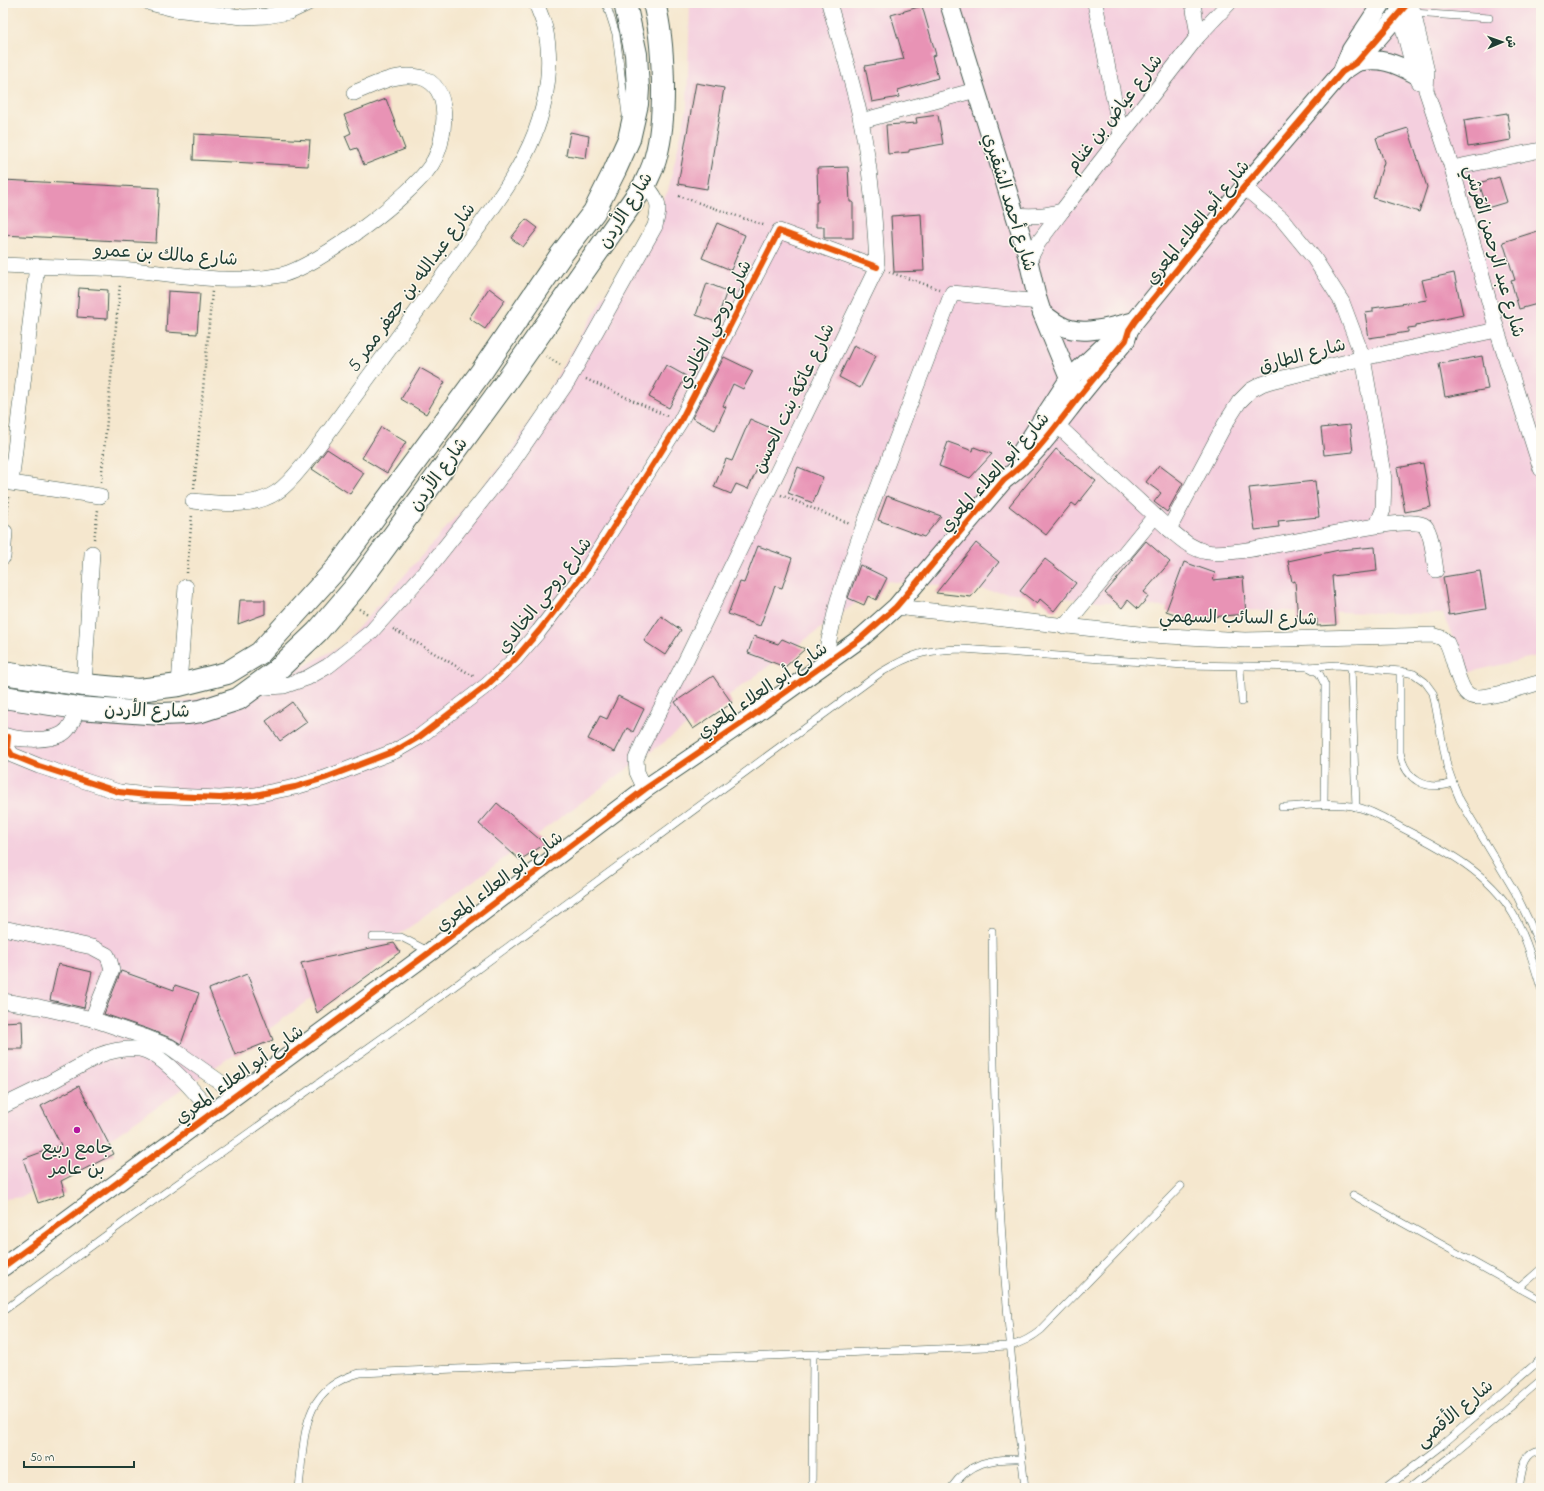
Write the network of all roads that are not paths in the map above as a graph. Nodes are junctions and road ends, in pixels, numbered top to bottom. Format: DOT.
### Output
graph roads {
  1 [pos="150,3"];
  2 [pos="308,3"];
  3 [pos="536,3"];
  4 [pos="606,3"];
  5 [pos="625,3"];
  6 [pos="654,3"];
  7 [pos="830,3"];
  8 [pos="949,3"];
  9 [pos="1095,3"];
  10 [pos="1193,3"];
  11 [pos="1228,3"];
  12 [pos="1382,3"];
  13 [pos="1406,7"];
  14 [pos="1489,18"];
  15 [pos="1198,36"];
  16 [pos="1357,62"];
  17 [pos="1342,72"];
  18 [pos="1415,74"];
  19 [pos="976,90"];
  20 [pos="1426,90"];
  21 [pos="354,93"];
  22 [pos="861,121"];
  23 [pos="1121,135"];
  24 [pos="629,139"];
  25 [pos="1541,150"];
  26 [pos="1452,168"];
  27 [pos="645,184"];
  28 [pos="1244,187"];
  29 [pos="1062,211"];
  30 [pos="1015,215"];
  31 [pos="1029,260"];
  32 [pos="3,265"];
  33 [pos="37,266"];
  34 [pos="877,268"];
  35 [pos="1040,308"];
  36 [pos="1132,325"];
  37 [pos="1497,330"];
  38 [pos="1363,358"];
  39 [pos="482,371"];
  40 [pos="1069,379"];
  41 [pos="503,386"];
  42 [pos="1078,398"];
  43 [pos="1058,425"];
  44 [pos="9,459"];
  45 [pos="1541,469"];
  46 [pos="1004,480"];
  47 [pos="100,496"];
  48 [pos="193,501"];
  49 [pos="1156,516"];
  50 [pos="1377,525"];
  51 [pos="1169,529"];
  52 [pos="5,532"];
  53 [pos="92,553"];
  54 [pos="3,557"];
  55 [pos="1436,570"];
  56 [pos="186,587"];
  57 [pos="896,607"];
  58 [pos="1064,627"];
  59 [pos="823,666"];
  60 [pos="1351,666"];
  61 [pos="1240,667"];
  62 [pos="1308,667"];
  63 [pos="1400,671"];
  64 [pos="3,673"];
  65 [pos="1541,682"];
  66 [pos="179,685"];
  67 [pos="84,686"];
  68 [pos="254,688"];
  69 [pos="3,697"];
  70 [pos="1242,702"];
  71 [pos="78,708"];
  72 [pos="5,736"];
  73 [pos="1453,783"];
  74 [pos="645,789"];
  75 [pos="1324,805"];
  76 [pos="1282,807"];
  77 [pos="1356,807"];
  78 [pos="3,928"];
  79 [pos="992,931"];
  80 [pos="373,937"];
  81 [pos="1541,950"];
  82 [pos="430,952"];
  83 [pos="1541,988"];
  84 [pos="3,1001"];
  85 [pos="92,1018"];
  86 [pos="161,1051"];
  87 [pos="237,1094"];
  88 [pos="3,1106"];
  89 [pos="212,1112"];
  90 [pos="1181,1186"];
  91 [pos="1353,1195"];
  92 [pos="3,1266"];
  93 [pos="1541,1268"];
  94 [pos="1520,1288"];
  95 [pos="1541,1300"];
  96 [pos="3,1312"];
  97 [pos="1010,1346"];
  98 [pos="813,1355"];
  99 [pos="1541,1359"];
  100 [pos="1541,1380"];
  101 [pos="1541,1450"];
  102 [pos="1022,1459"];
  103 [pos="299,1488"];
  104 [pos="812,1488"];
  105 [pos="951,1488"];
  106 [pos="1025,1488"];
  107 [pos="1386,1488"];
  108 [pos="1410,1488"];
  109 [pos="1519,1488"];
  1 -- 2 [label="street"];
  3 -- 48 [label="street, شارع عبدالله بن جعفر ممر 5"];
  4 -- 24 [label="lane"];
  5 -- 24 [label="highway, شارع الأردن"];
  6 -- 27 [label="highway, شارع الأردن"];
  7 -- 22 [label="street, شارع عاتكة بنت الحسن"];
  8 -- 19 [label="street, شارع أحمد الشقيري"];
  9 -- 23 [label="street"];
  10 -- 15 [label="street"];
  11 -- 15 [label="street, شارع عياض بن غنام"];
  12 -- 17 [label="street, شارع أبو العلاء المعري"];
  13 -- 14 [label="lane"];
  13 -- 16 [label="street, شارع أبو العلاء المعري"];
  13 -- 18 [label="street, شارع عبد الرحمن القرشي"];
  13 -- 20 [label="street, شارع عبد الرحمن القرشي"];
  15 -- 23 [label="street, شارع عياض بن غنام"];
  16 -- 17 [label="street, شارع أبو العلاء المعري"];
  16 -- 18 [label="street"];
  17 -- 28 [label="street, شارع أبو العلاء المعري"];
  18 -- 20 [label="street, شارع عبد الرحمن القرشي"];
  19 -- 22 [label="street"];
  19 -- 30 [label="street, شارع أحمد الشقيري"];
  20 -- 26 [label="street, شارع عبد الرحمن القرشي"];
  21 -- 33 [label="street, شارع مالك بن عمرو"];
  22 -- 34 [label="street, شارع عاتكة بنت الحسن"];
  23 -- 29 [label="street, شارع عياض بن غنام"];
  24 -- 39 [label="highway, شارع الأردن"];
  25 -- 26 [label="street"];
  26 -- 37 [label="street, شارع عبد الرحمن القرشي"];
  27 -- 41 [label="highway, شارع الأردن"];
  27 -- 68 [label="street"];
  28 -- 36 [label="street, شارع أبو العلاء المعري"];
  28 -- 38 [label="street"];
  29 -- 30 [label="street"];
  29 -- 31 [label="street, شارع عياض بن غنام"];
  30 -- 31 [label="street, شارع أحمد الشقيري"];
  31 -- 35 [label="street, شارع أحمد الشقيري"];
  32 -- 33 [label="street, شارع مالك بن عمرو"];
  33 -- 44 [label="street"];
  34 -- 72 [label="street, شارع روحي الخالدي"];
  34 -- 74 [label="street, شارع عاتكة بنت الحسن"];
  35 -- 36 [label="street"];
  35 -- 40 [label="street, شارع أحمد الشقيري"];
  35 -- 59 [label="street"];
  36 -- 40 [label="street, شارع أبو العلاء المعري"];
  36 -- 42 [label="street, شارع أبو العلاء المعري"];
  37 -- 38 [label="street, شارع الطارق"];
  37 -- 45 [label="street, شارع عبد الرحمن القرشي"];
  38 -- 50 [label="street"];
  38 -- 51 [label="street, شارع الطارق"];
  39 -- 41 [label="highway"];
  39 -- 66 [label="highway, شارع الأردن"];
  40 -- 42 [label="street, شارع أحمد الشقيري"];
  40 -- 46 [label="street, شارع أبو العلاء المعري"];
  41 -- 68 [label="highway, شارع الأردن"];
  42 -- 43 [label="street, شارع أبو العلاء المعري"];
  43 -- 46 [label="street, شارع أبو العلاء المعري"];
  43 -- 49 [label="street"];
  44 -- 47 [label="street"];
  46 -- 57 [label="street, شارع أبو العلاء المعري"];
  49 -- 51 [label="street"];
  49 -- 58 [label="street"];
  50 -- 51 [label="street"];
  50 -- 55 [label="street"];
  52 -- 54 [label="street"];
  53 -- 67 [label="street"];
  56 -- 66 [label="street"];
  57 -- 58 [label="street, شارع السائب السهمي"];
  57 -- 59 [label="street, شارع أبو العلاء المعري"];
  58 -- 65 [label="street, شارع السائب السهمي"];
  59 -- 74 [label="street, شارع أبو العلاء المعري"];
  60 -- 62 [label="lane"];
  60 -- 63 [label="lane"];
  60 -- 77 [label="lane"];
  61 -- 62 [label="lane"];
  61 -- 70 [label="lane"];
  61 -- 96 [label="lane"];
  62 -- 75 [label="lane"];
  63 -- 73 [label="lane"];
  63 -- 73 [label="lane"];
  64 -- 67 [label="highway, شارع الأردن"];
  66 -- 67 [label="highway, شارع الأردن"];
  68 -- 71 [label="highway, شارع الأردن"];
  69 -- 71 [label="highway, شارع الأردن"];
  71 -- 72 [label="street"];
  73 -- 81 [label="lane"];
  74 -- 82 [label="street, شارع أبو العلاء المعري"];
  75 -- 76 [label="lane"];
  75 -- 77 [label="lane"];
  77 -- 83 [label="lane"];
  78 -- 85 [label="street"];
  79 -- 97 [label="lane"];
  80 -- 82 [label="lane"];
  82 -- 87 [label="street, شارع أبو العلاء المعري"];
  84 -- 85 [label="street"];
  85 -- 86 [label="street"];
  86 -- 87 [label="street"];
  86 -- 88 [label="street"];
  86 -- 89 [label="street"];
  87 -- 89 [label="street, شارع أبو العلاء المعري"];
  89 -- 92 [label="street, شارع أبو العلاء المعري"];
  90 -- 97 [label="lane"];
  91 -- 94 [label="lane"];
  93 -- 94 [label="lane"];
  94 -- 95 [label="lane"];
  97 -- 98 [label="lane"];
  97 -- 102 [label="lane"];
  98 -- 103 [label="lane"];
  98 -- 104 [label="lane"];
  99 -- 107 [label="lane, شارع الأقصى"];
  100 -- 108 [label="lane, شارع الأقصى"];
  101 -- 109 [label="lane"];
  102 -- 105 [label="lane"];
  102 -- 106 [label="lane"];
}
